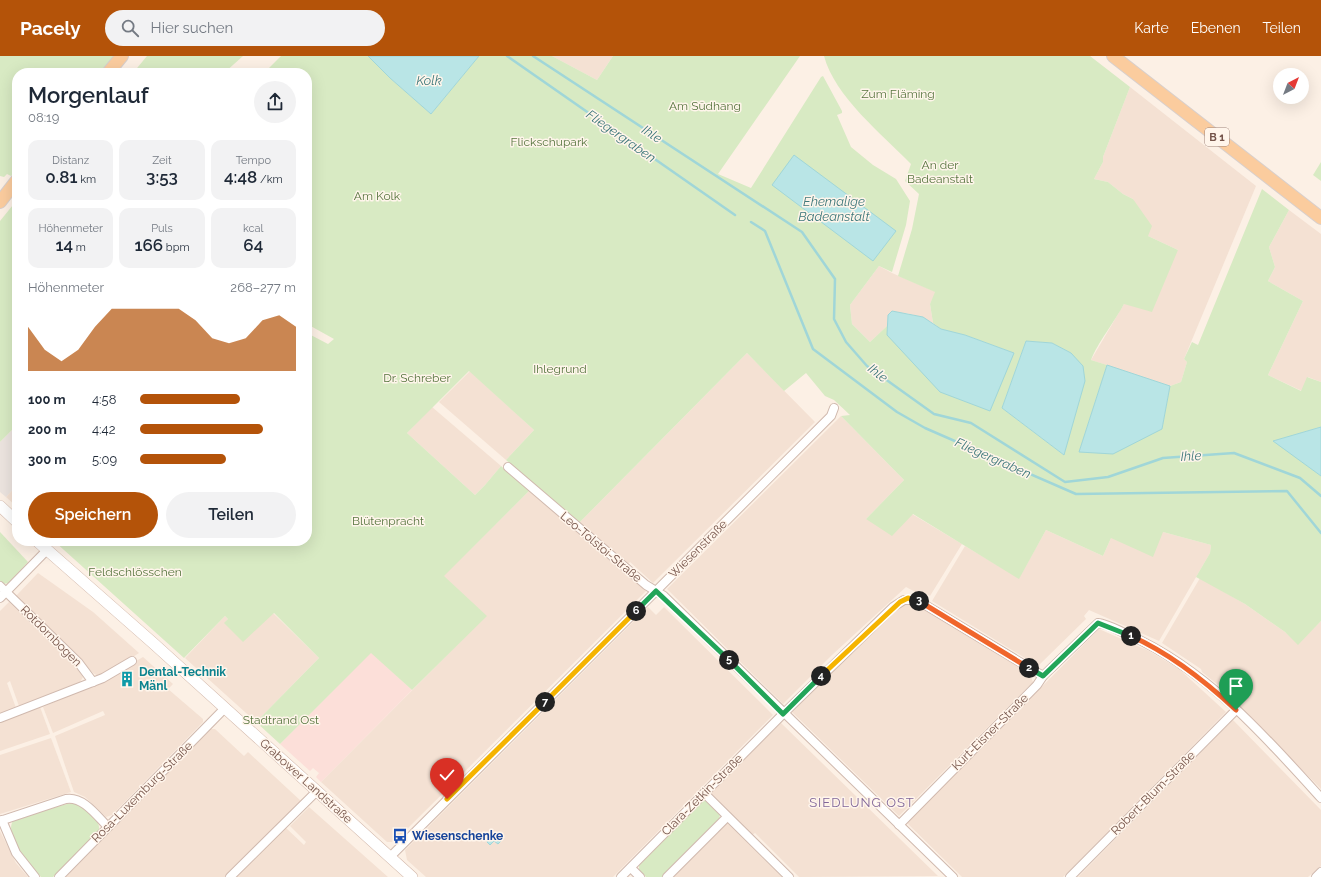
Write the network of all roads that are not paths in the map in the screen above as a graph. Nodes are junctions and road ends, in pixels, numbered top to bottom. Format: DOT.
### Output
graph roads {
  1 [pos="122,56"];
  2 [pos="1114,56"];
  3 [pos="112,68"];
  4 [pos="12,186"];
  5 [pos="0,202"];
  6 [pos="1321,218"];
  7 [pos="834,408"];
  8 [pos="508,467"];
  9 [pos="0,506"];
  10 [pos="12,517"];
  11 [pos="43,546"];
  12 [pos="47,550"];
  13 [pos="3,589"];
  14 [pos="656,591"];
  15 [pos="0,598"];
  16 [pos="132,661"];
  17 [pos="1043,676"];
  18 [pos="93,682"];
  19 [pos="225,708"];
  20 [pos="1236,710"];
  21 [pos="783,714"];
  22 [pos="0,718"];
  23 [pos="317,791"];
  24 [pos="704,793"];
  25 [pos="1321,798"];
  26 [pos="727,817"];
  27 [pos="1,820"];
  28 [pos="899,825"];
  29 [pos="108,827"];
  30 [pos="390,857"];
  31 [pos="631,868"];
  32 [pos="1321,872"];
  33 [pos="35,877"];
  34 [pos="59,877"];
  35 [pos="230,877"];
  36 [pos="412,877"];
  37 [pos="621,877"];
  38 [pos="640,877"];
  39 [pos="667,877"];
  40 [pos="789,877"];
  41 [pos="953,877"];
  42 [pos="1070,877"];
  43 [pos="1316,877"];
  1 -- 3 [label="main road"];
  2 -- 6 [label="main road, B 1"];
  4 -- 5 [label="main road"];
  7 -- 14 [label="street, Wiesenstraße"];
  8 -- 14 [label="street, Leo-Tolstoi-Straße"];
  9 -- 10 [label="main road"];
  11 -- 12 [label="main road, Grabower Landstraße"];
  12 -- 13 [label="street"];
  12 -- 19 [label="main road, Grabower Landstraße"];
  13 -- 15 [label="street"];
  13 -- 18 [label="street, Rotdornbogen"];
  14 -- 21 [label="street, Leo-Tolstoi-Straße"];
  14 -- 30 [label="street, Wiesenstraße"];
  16 -- 18 [label="street"];
  17 -- 20 [label="street, Kurt-Eisner-Straße"];
  17 -- 21 [label="street, Clara-Zetkin-Straße"];
  17 -- 28 [label="street, Kurt-Eisner-Straße"];
  18 -- 22 [label="street"];
  19 -- 23 [label="main road, Grabower Landstraße"];
  19 -- 29 [label="street, Rosa-Luxemburg-Straße"];
  20 -- 25 [label="street"];
  20 -- 42 [label="street, Robert-Blum-Straße"];
  21 -- 24 [label="street, Clara-Zetkin-Straße"];
  21 -- 28 [label="street, Leo-Tolstoi-Straße"];
  23 -- 30 [label="main road, Grabower Landstraße"];
  23 -- 35 [label="street"];
  24 -- 26 [label="street"];
  24 -- 31 [label="street, Clara-Zetkin-Straße"];
  26 -- 39 [label="street"];
  26 -- 40 [label="street"];
  27 -- 29 [label="street"];
  27 -- 33 [label="street"];
  28 -- 41 [label="street, Leo-Tolstoi-Straße"];
  29 -- 34 [label="street, Rosa-Luxemburg-Straße"];
  30 -- 36 [label="main road, Grabower Landstraße"];
  31 -- 37 [label="street, Clara-Zetkin-Straße"];
  31 -- 38 [label="street"];
  32 -- 43 [label="street"];
}
